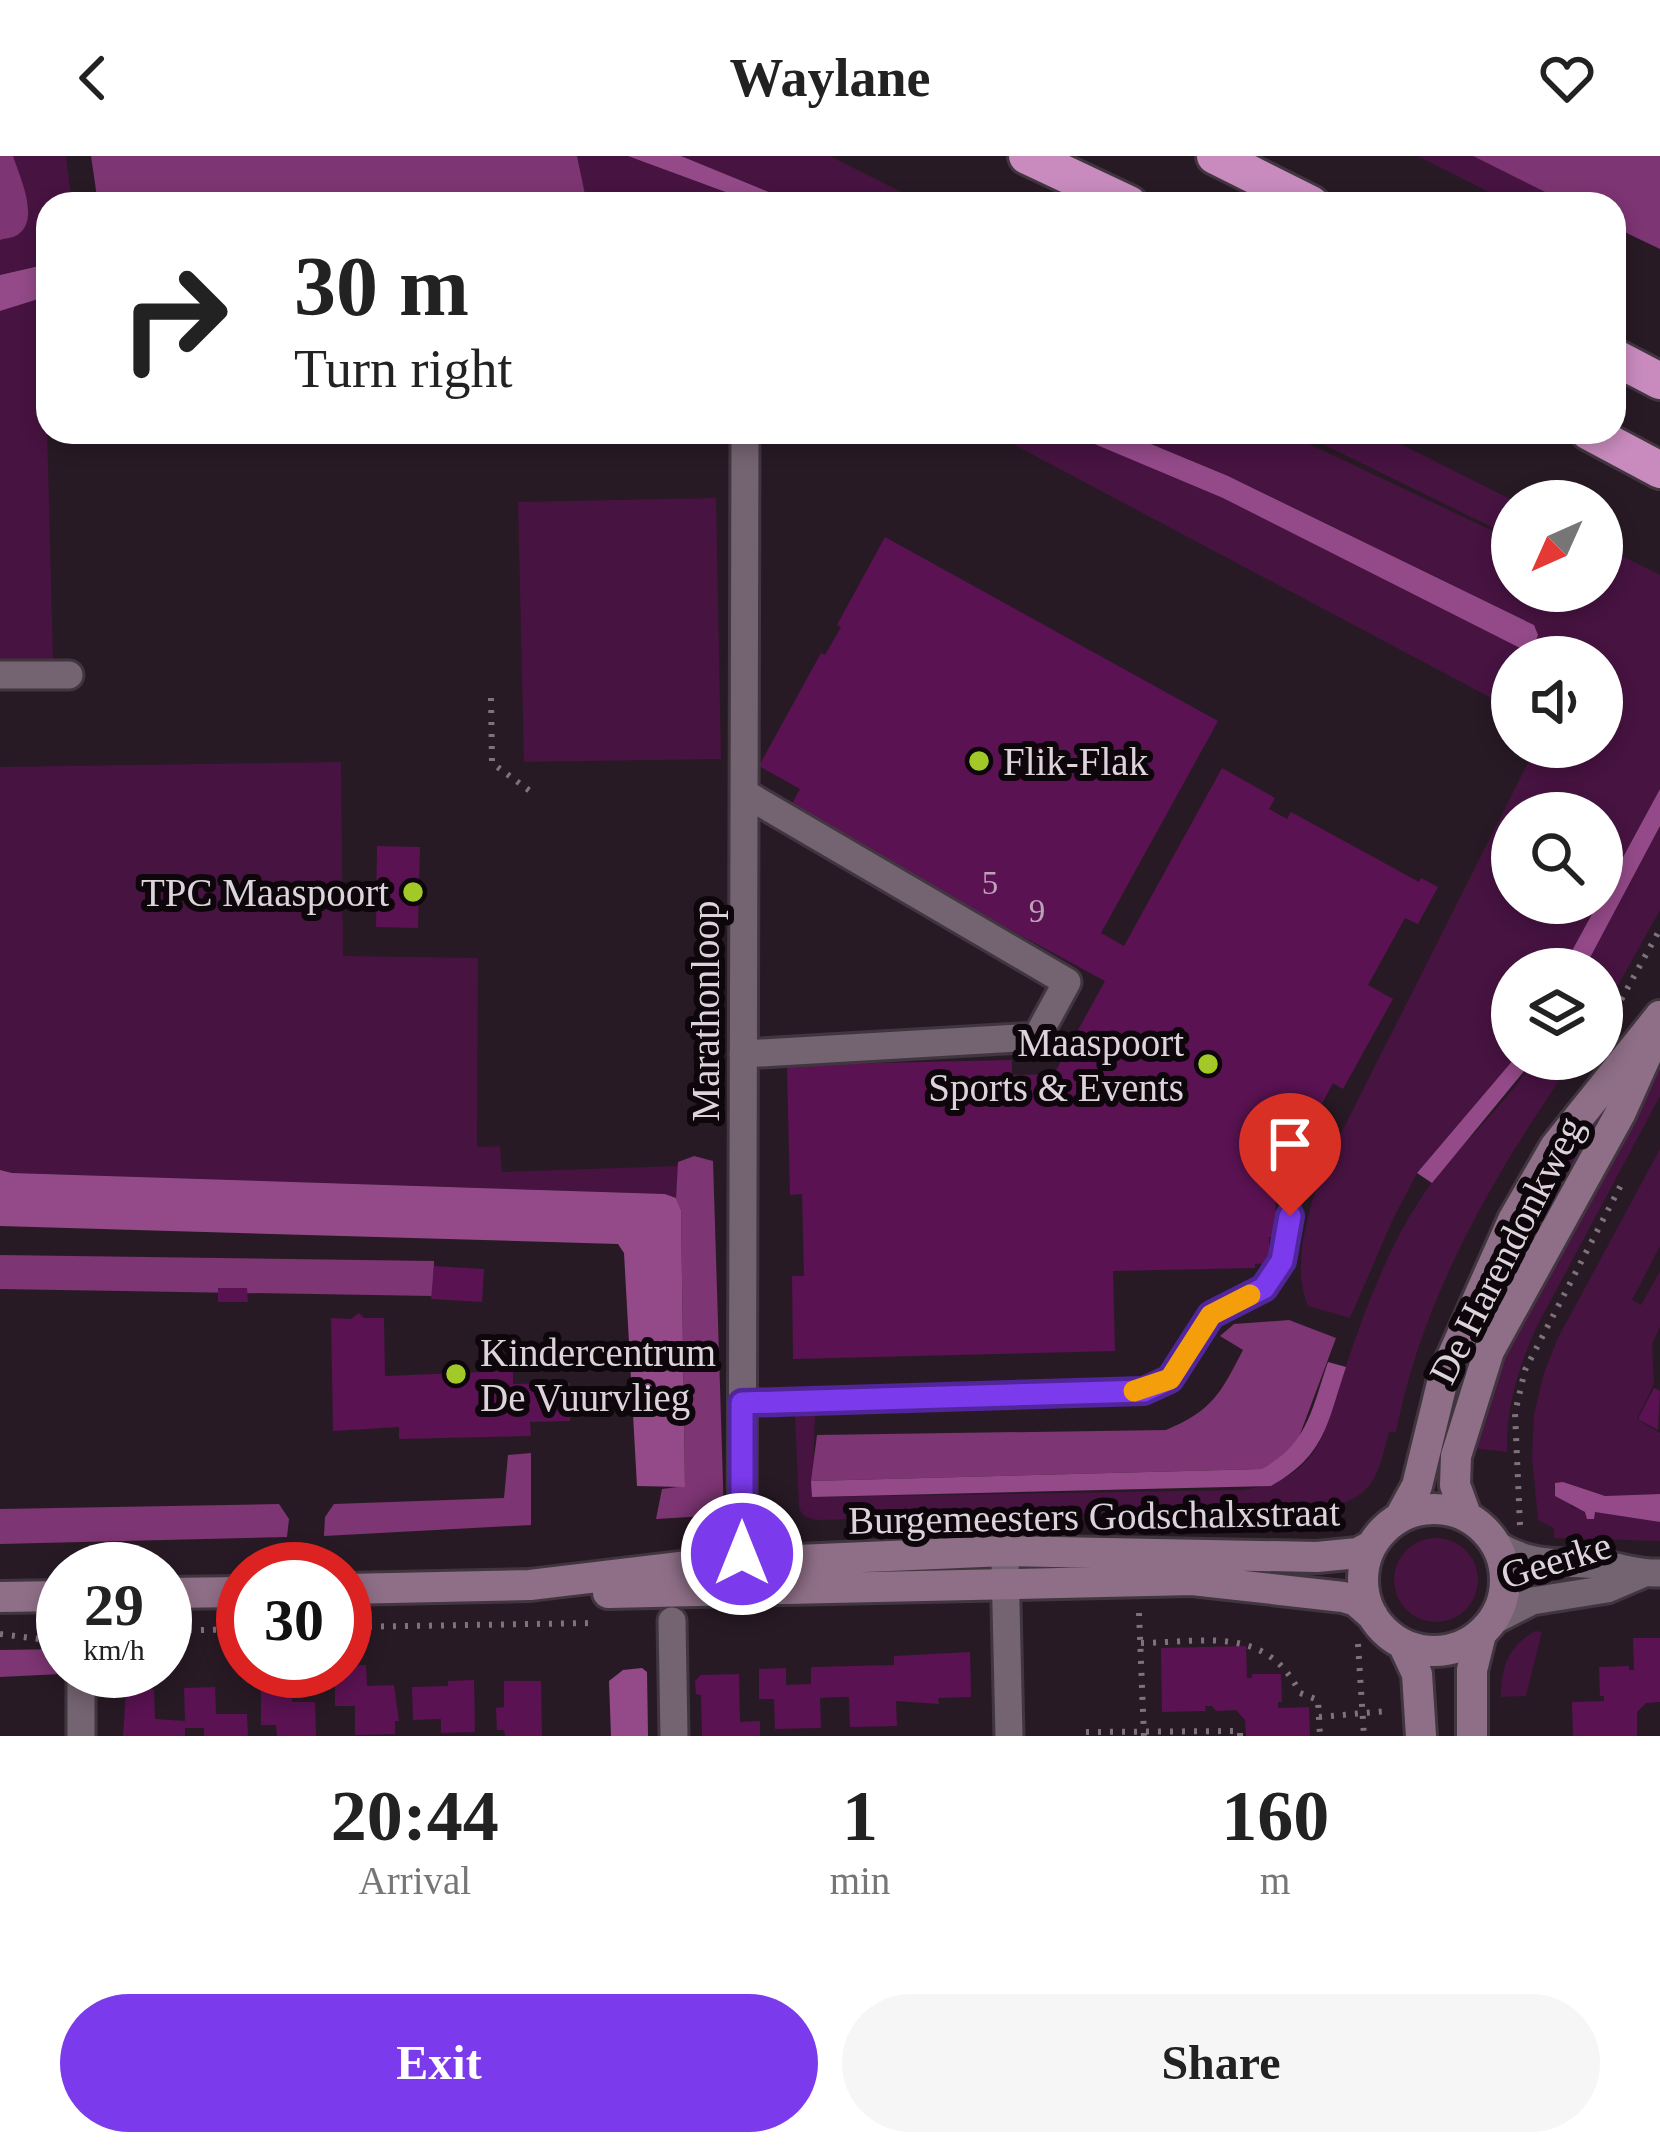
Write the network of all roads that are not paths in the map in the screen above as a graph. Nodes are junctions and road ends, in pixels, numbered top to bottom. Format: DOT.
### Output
graph roads {
  1 [pos="1027,156"];
  2 [pos="1215,156"];
  3 [pos="1104,192"];
  4 [pos="1287,192"];
  5 [pos="1626,363"];
  6 [pos="1660,381"];
  7 [pos="745,444"];
  8 [pos="1611,444"];
  9 [pos="1660,470"];
  10 [pos="69,675"];
  11 [pos="0,676"];
  12 [pos="744,793"];
  13 [pos="1660,1016"];
  14 [pos="1660,1026"];
  15 [pos="743,1054"];
  16 [pos="1322,1127"];
  17 [pos="742,1403"];
  18 [pos="1466,1515"];
  19 [pos="1400,1517"];
  20 [pos="1510,1532"];
  21 [pos="1372,1546"];
  22 [pos="1005,1552"];
  23 [pos="1651,1574"];
  24 [pos="742,1576"];
  25 [pos="1005,1585"];
  26 [pos="372,1588"];
  27 [pos="36,1596"];
  28 [pos="0,1597"];
  29 [pos="1373,1616"];
  30 [pos="672,1621"];
  31 [pos="1487,1627"];
  32 [pos="1403,1644"];
  33 [pos="81,1698"];
  34 [pos="81,1736"];
  35 [pos="674,1736"];
  36 [pos="1009,1736"];
  37 [pos="1420,1736"];
  38 [pos="1472,1736"];
  1 -- 3 [label="highway"];
  2 -- 4 [label="highway"];
  5 -- 6 [label="highway"];
  7 -- 12 [label="street, Marathonloop"];
  8 -- 9 [label="highway"];
  10 -- 11 [label="street"];
  12 -- 15 [label="street, Marathonloop"];
  12 -- 15 [label="street"];
  13 -- 19 [label="street, De Harendonkweg"];
  14 -- 18 [label="street, De Harendonkweg"];
  15 -- 17 [label="street, Marathonloop"];
  16 -- 17 [label="lane"];
  17 -- 24 [label="street, Marathonloop"];
  18 -- 19 [label="street"];
  18 -- 20 [label="street"];
  19 -- 21 [label="street"];
  20 -- 23 [label="street, Geerke"];
  20 -- 31 [label="street"];
  21 -- 22 [label="street, Burgemeesters Godschalxstraat"];
  21 -- 29 [label="street"];
  22 -- 24 [label="street, Burgemeesters Godschalxstraat"];
  22 -- 25 [label="street"];
  23 -- 31 [label="street, Geerke"];
  24 -- 25 [label="street, Burgemeesters Godschalxstraat"];
  24 -- 26 [label="street, Burgemeesters Godschalxstraat"];
  25 -- 29 [label="street, Burgemeesters Godschalxstraat"];
  25 -- 36 [label="street"];
  27 -- 28 [label="street"];
  29 -- 32 [label="street"];
  30 -- 35 [label="street"];
  31 -- 32 [label="street"];
  31 -- 38 [label="street"];
  32 -- 37 [label="street"];
  33 -- 34 [label="street"];
}
